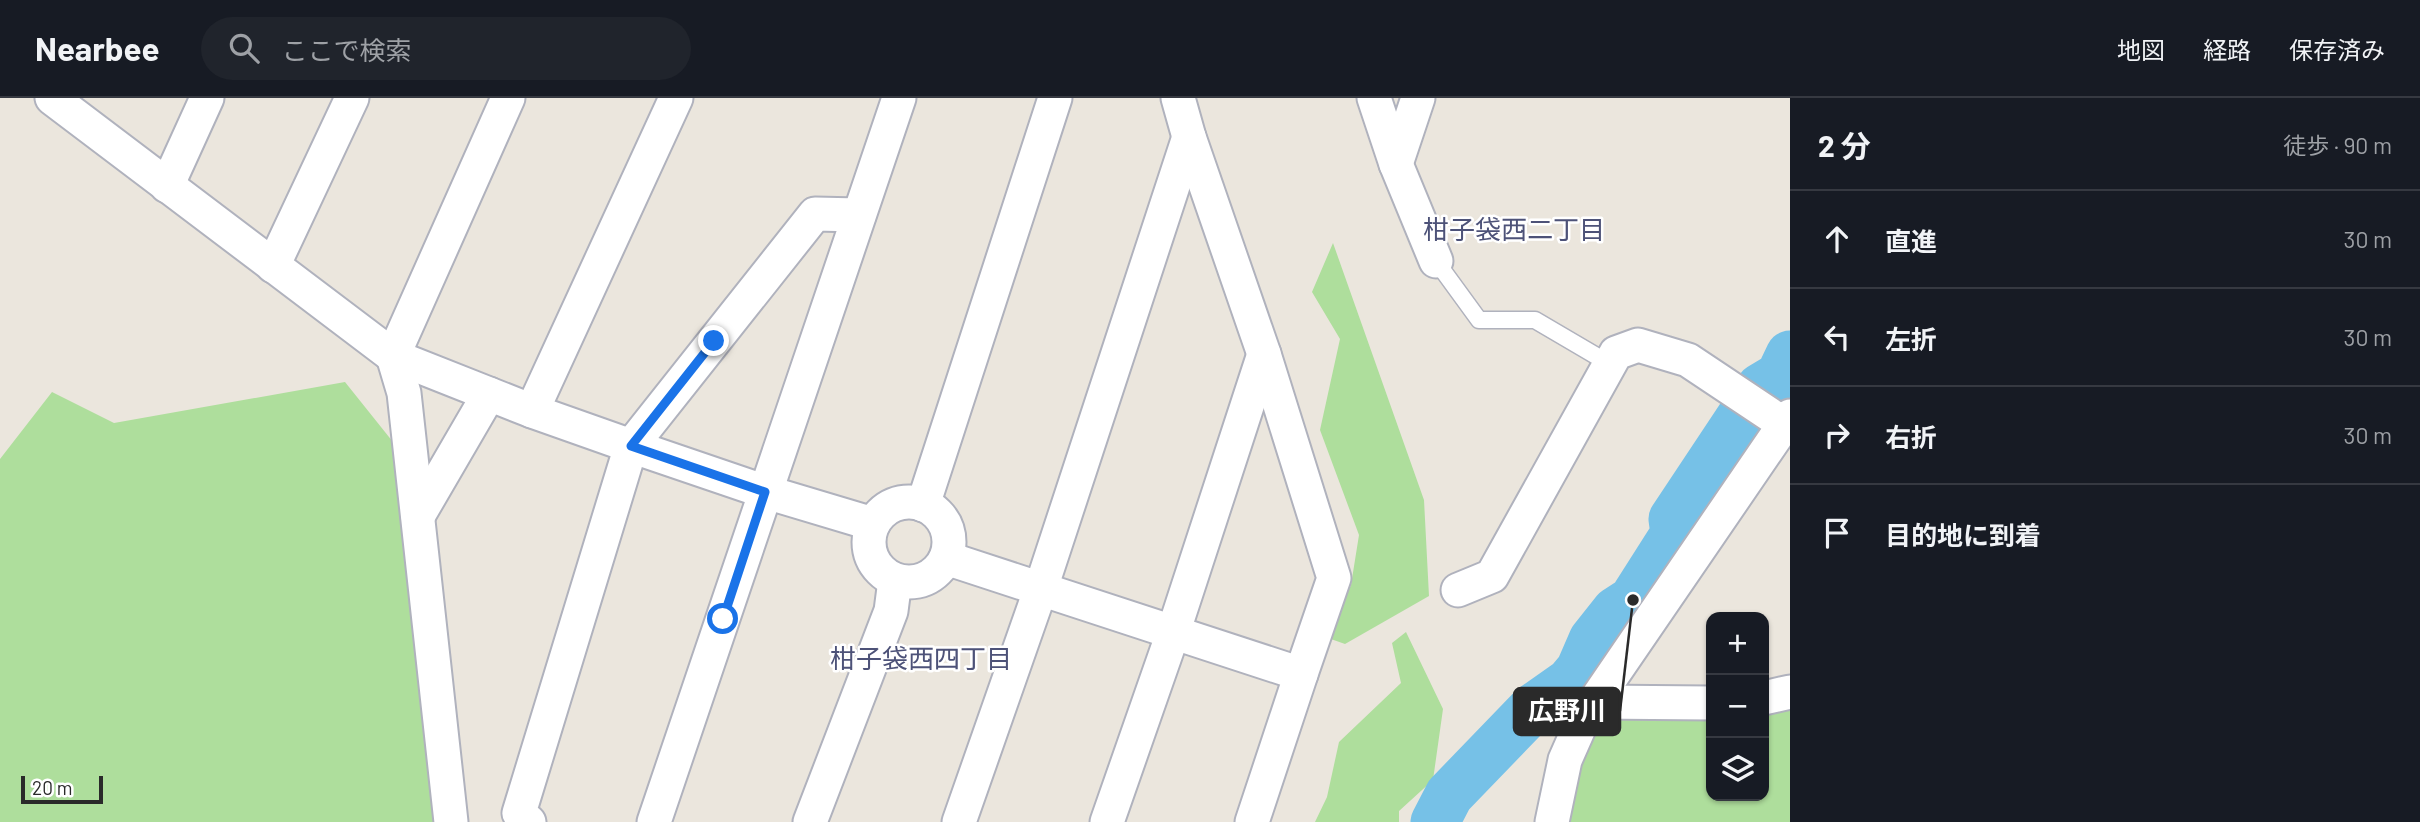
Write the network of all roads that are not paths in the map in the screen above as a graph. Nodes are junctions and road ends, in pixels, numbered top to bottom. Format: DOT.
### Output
graph roads {
  1 [pos="52,98"];
  2 [pos="207,98"];
  3 [pos="352,98"];
  4 [pos="508,98"];
  5 [pos="676,98"];
  6 [pos="899,98"];
  7 [pos="1055,98"];
  8 [pos="1178,98"];
  9 [pos="1374,98"];
  10 [pos="1418,98"];
  11 [pos="1189,137"];
  12 [pos="1396,163"];
  13 [pos="167,186"];
  14 [pos="859,215"];
  15 [pos="1436,261"];
  16 [pos="273,266"];
  17 [pos="1264,354"];
  18 [pos="393,356"];
  19 [pos="1610,364"];
  20 [pos="489,394"];
  21 [pos="533,411"];
  22 [pos="1787,420"];
  23 [pos="631,446"];
  24 [pos="765,492"];
  25 [pos="923,505"];
  26 [pos="418,516"];
  27 [pos="873,524"];
  28 [pos="946,558"];
  29 [pos="895,580"];
  30 [pos="1041,588"];
  31 [pos="1458,590"];
  32 [pos="1172,633"];
  33 [pos="1301,674"];
  34 [pos="1790,692"];
  35 [pos="1769,697"];
  36 [pos="1594,702"];
  37 [pos="1706,703"];
  38 [pos="451,822"];
  39 [pos="528,822"];
  40 [pos="654,822"];
  41 [pos="810,822"];
  42 [pos="959,822"];
  43 [pos="1107,822"];
  44 [pos="1252,822"];
  45 [pos="1552,822"];
  1 -- 13 [label="street"];
  2 -- 13 [label="street"];
  3 -- 16 [label="street"];
  4 -- 18 [label="street"];
  5 -- 21 [label="street"];
  6 -- 14 [label="street"];
  7 -- 25 [label="street"];
  8 -- 11 [label="street"];
  9 -- 12 [label="street"];
  10 -- 12 [label="street"];
  11 -- 17 [label="street"];
  11 -- 30 [label="street"];
  12 -- 15 [label="street"];
  13 -- 16 [label="street"];
  14 -- 23 [label="street"];
  14 -- 24 [label="street"];
  15 -- 19 [label="lane"];
  16 -- 18 [label="street"];
  17 -- 32 [label="street"];
  17 -- 33 [label="street"];
  18 -- 20 [label="street"];
  18 -- 26 [label="street"];
  19 -- 22 [label="street"];
  19 -- 31 [label="street"];
  20 -- 21 [label="street"];
  20 -- 26 [label="street"];
  21 -- 23 [label="street"];
  22 -- 36 [label="street"];
  23 -- 24 [label="street"];
  23 -- 39 [label="street"];
  24 -- 27 [label="street"];
  24 -- 40 [label="street"];
  25 -- 27 [label="street"];
  25 -- 28 [label="street"];
  26 -- 38 [label="street"];
  27 -- 29 [label="street"];
  28 -- 29 [label="street"];
  28 -- 30 [label="street"];
  29 -- 41 [label="street"];
  30 -- 32 [label="street"];
  30 -- 42 [label="street"];
  32 -- 33 [label="street"];
  32 -- 43 [label="street"];
  33 -- 44 [label="street"];
  34 -- 35 [label="street"];
  36 -- 37 [label="street"];
  36 -- 45 [label="street"];
}
